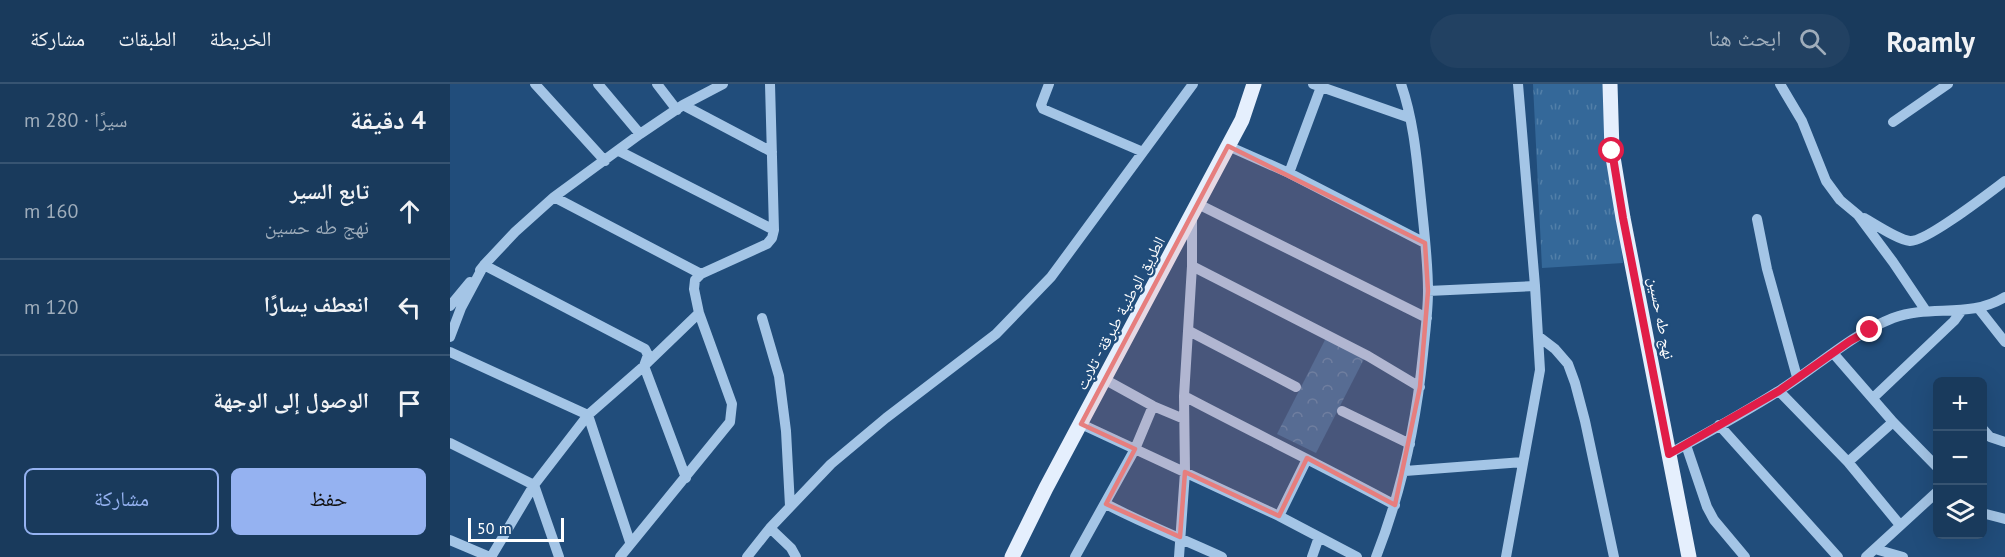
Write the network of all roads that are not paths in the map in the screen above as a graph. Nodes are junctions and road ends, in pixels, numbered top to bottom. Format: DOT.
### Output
graph roads {
  1 [pos="536,84"];
  2 [pos="598,84"];
  3 [pos="657,84"];
  4 [pos="770,84"];
  5 [pos="1049,84"];
  6 [pos="1193,84"];
  7 [pos="1254,84"];
  8 [pos="1401,84"];
  9 [pos="1518,84"];
  10 [pos="1610,84"];
  11 [pos="1780,84"];
  12 [pos="1947,84"];
  13 [pos="716,86"];
  14 [pos="1317,86"];
  15 [pos="680,108"];
  16 [pos="1410,118"];
  17 [pos="1893,123"];
  18 [pos="640,134"];
  19 [pos="1228,146"];
  20 [pos="619,151"];
  21 [pos="772,152"];
  22 [pos="1143,152"];
  23 [pos="605,161"];
  24 [pos="1289,173"];
  25 [pos="2005,181"];
  26 [pos="554,197"];
  27 [pos="1195,209"];
  28 [pos="1858,215"];
  29 [pos="1757,219"];
  30 [pos="774,230"];
  31 [pos="1425,243"];
  32 [pos="484,265"];
  33 [pos="1192,266"];
  34 [pos="701,274"];
  35 [pos="1535,286"];
  36 [pos="1428,291"];
  37 [pos="2005,297"];
  38 [pos="450,306"];
  39 [pos="1979,309"];
  40 [pos="1926,310"];
  41 [pos="1962,310"];
  42 [pos="699,313"];
  43 [pos="762,318"];
  44 [pos="1426,318"];
  45 [pos="1189,331"];
  46 [pos="1538,336"];
  47 [pos="450,337"];
  48 [pos="2005,342"];
  49 [pos="450,352"];
  50 [pos="1833,353"];
  51 [pos="644,366"];
  52 [pos="1797,377"];
  53 [pos="1104,379"];
  54 [pos="1296,387"];
  55 [pos="1420,387"];
  56 [pos="1779,391"];
  57 [pos="1184,396"];
  58 [pos="1873,398"];
  59 [pos="1153,406"];
  60 [pos="1342,411"];
  61 [pos="588,415"];
  62 [pos="1184,419"];
  63 [pos="1893,422"];
  64 [pos="1081,424"];
  65 [pos="1719,425"];
  66 [pos="1987,437"];
  67 [pos="2005,442"];
  68 [pos="450,443"];
  69 [pos="1410,444"];
  70 [pos="1686,445"];
  71 [pos="1135,449"];
  72 [pos="1669,454"];
  73 [pos="1307,459"];
  74 [pos="1523,462"];
  75 [pos="1848,462"];
  76 [pos="1933,463"];
  77 [pos="1405,471"];
  78 [pos="1185,472"];
  79 [pos="686,478"];
  80 [pos="534,484"];
  81 [pos="1933,500"];
  82 [pos="1106,504"];
  83 [pos="1395,505"];
  84 [pos="790,506"];
  85 [pos="1987,514"];
  86 [pos="1279,516"];
  87 [pos="2005,519"];
  88 [pos="1900,525"];
  89 [pos="770,528"];
  90 [pos="1180,537"];
  91 [pos="1319,537"];
  92 [pos="450,540"];
  93 [pos="630,542"];
  94 [pos="1875,549"];
  95 [pos="1078,556"];
  96 [pos="491,557"];
  97 [pos="560,557"];
  98 [pos="620,557"];
  99 [pos="747,557"];
  100 [pos="796,557"];
  101 [pos="1012,557"];
  102 [pos="1179,557"];
  103 [pos="1222,557"];
  104 [pos="1312,557"];
  105 [pos="1357,557"];
  106 [pos="1376,557"];
  107 [pos="1506,557"];
  108 [pos="1614,557"];
  109 [pos="1689,557"];
  110 [pos="1745,557"];
  111 [pos="1838,557"];
  112 [pos="1866,557"];
  113 [pos="1903,557"];
  1 -- 23 [label="street"];
  2 -- 18 [label="street"];
  3 -- 15 [label="street"];
  4 -- 21 [label="street"];
  5 -- 22 [label="street"];
  6 -- 22 [label="street"];
  7 -- 19 [label="main road, الطريق الوطنية طبرقة - تلابت"];
  8 -- 16 [label="street"];
  9 -- 35 [label="street"];
  10 -- 72 [label="main road, نهج طه حسين"];
  11 -- 28 [label="street"];
  12 -- 17 [label="street"];
  13 -- 15 [label="street"];
  14 -- 16 [label="street"];
  14 -- 24 [label="street"];
  15 -- 18 [label="street"];
  15 -- 21 [label="street"];
  16 -- 31 [label="street"];
  18 -- 20 [label="street"];
  19 -- 24 [label="street"];
  19 -- 27 [label="main road, الطريق الوطنية طبرقة - تلابت"];
  20 -- 23 [label="street"];
  20 -- 30 [label="street"];
  21 -- 30 [label="street"];
  22 -- 84 [label="street"];
  23 -- 26 [label="street"];
  24 -- 31 [label="street"];
  25 -- 28 [label="street"];
  26 -- 32 [label="street"];
  26 -- 34 [label="street"];
  27 -- 33 [label="street"];
  27 -- 44 [label="street"];
  27 -- 53 [label="main road, الطريق الوطنية طبرقة - تلابت"];
  28 -- 40 [label="street"];
  29 -- 52 [label="street"];
  30 -- 34 [label="street"];
  31 -- 36 [label="street"];
  32 -- 38 [label="street"];
  32 -- 47 [label="street"];
  32 -- 51 [label="street"];
  33 -- 45 [label="street"];
  33 -- 55 [label="street"];
  34 -- 42 [label="street"];
  35 -- 36 [label="street"];
  35 -- 46 [label="street"];
  36 -- 44 [label="street"];
  37 -- 39 [label="street"];
  39 -- 41 [label="street"];
  39 -- 48 [label="street"];
  40 -- 41 [label="street"];
  40 -- 50 [label="street"];
  41 -- 58 [label="street"];
  42 -- 51 [label="street"];
  42 -- 79 [label="street"];
  43 -- 84 [label="street"];
  44 -- 55 [label="street"];
  45 -- 54 [label="street"];
  45 -- 57 [label="street"];
  46 -- 74 [label="street"];
  46 -- 108 [label="street"];
  49 -- 61 [label="street"];
  50 -- 52 [label="street"];
  50 -- 58 [label="street"];
  51 -- 61 [label="street"];
  51 -- 79 [label="street"];
  52 -- 56 [label="street"];
  53 -- 59 [label="street"];
  53 -- 64 [label="main road, الطريق الوطنية طبرقة - تلابت"];
  55 -- 69 [label="street"];
  56 -- 65 [label="street"];
  56 -- 75 [label="street"];
  57 -- 62 [label="street"];
  57 -- 73 [label="street"];
  58 -- 63 [label="street"];
  59 -- 62 [label="street"];
  59 -- 71 [label="street"];
  60 -- 69 [label="street"];
  61 -- 80 [label="street"];
  61 -- 93 [label="street"];
  62 -- 78 [label="street"];
  63 -- 75 [label="street"];
  63 -- 76 [label="street"];
  64 -- 71 [label="street"];
  64 -- 101 [label="main road, الطريق الوطنية طبرقة - تلابت"];
  65 -- 70 [label="street"];
  65 -- 111 [label="street"];
  66 -- 67 [label="street"];
  68 -- 80 [label="street"];
  69 -- 77 [label="street"];
  70 -- 72 [label="street"];
  70 -- 110 [label="street"];
  71 -- 78 [label="street"];
  71 -- 82 [label="street"];
  72 -- 109 [label="main road, نهج طه حسين"];
  73 -- 83 [label="street"];
  73 -- 86 [label="street"];
  74 -- 77 [label="street"];
  74 -- 107 [label="street"];
  75 -- 88 [label="street"];
  77 -- 83 [label="street"];
  78 -- 86 [label="street"];
  78 -- 90 [label="street"];
  79 -- 93 [label="street"];
  80 -- 96 [label="street"];
  80 -- 97 [label="street"];
  81 -- 88 [label="street"];
  82 -- 90 [label="street"];
  82 -- 95 [label="street"];
  83 -- 106 [label="street"];
  84 -- 89 [label="street"];
  85 -- 87 [label="street"];
  86 -- 91 [label="street"];
  88 -- 94 [label="street"];
  89 -- 99 [label="street"];
  89 -- 100 [label="street"];
  90 -- 102 [label="street"];
  90 -- 103 [label="street"];
  91 -- 104 [label="street"];
  91 -- 105 [label="street"];
  92 -- 96 [label="street"];
  93 -- 98 [label="street"];
  94 -- 112 [label="street"];
  94 -- 113 [label="street"];
}
